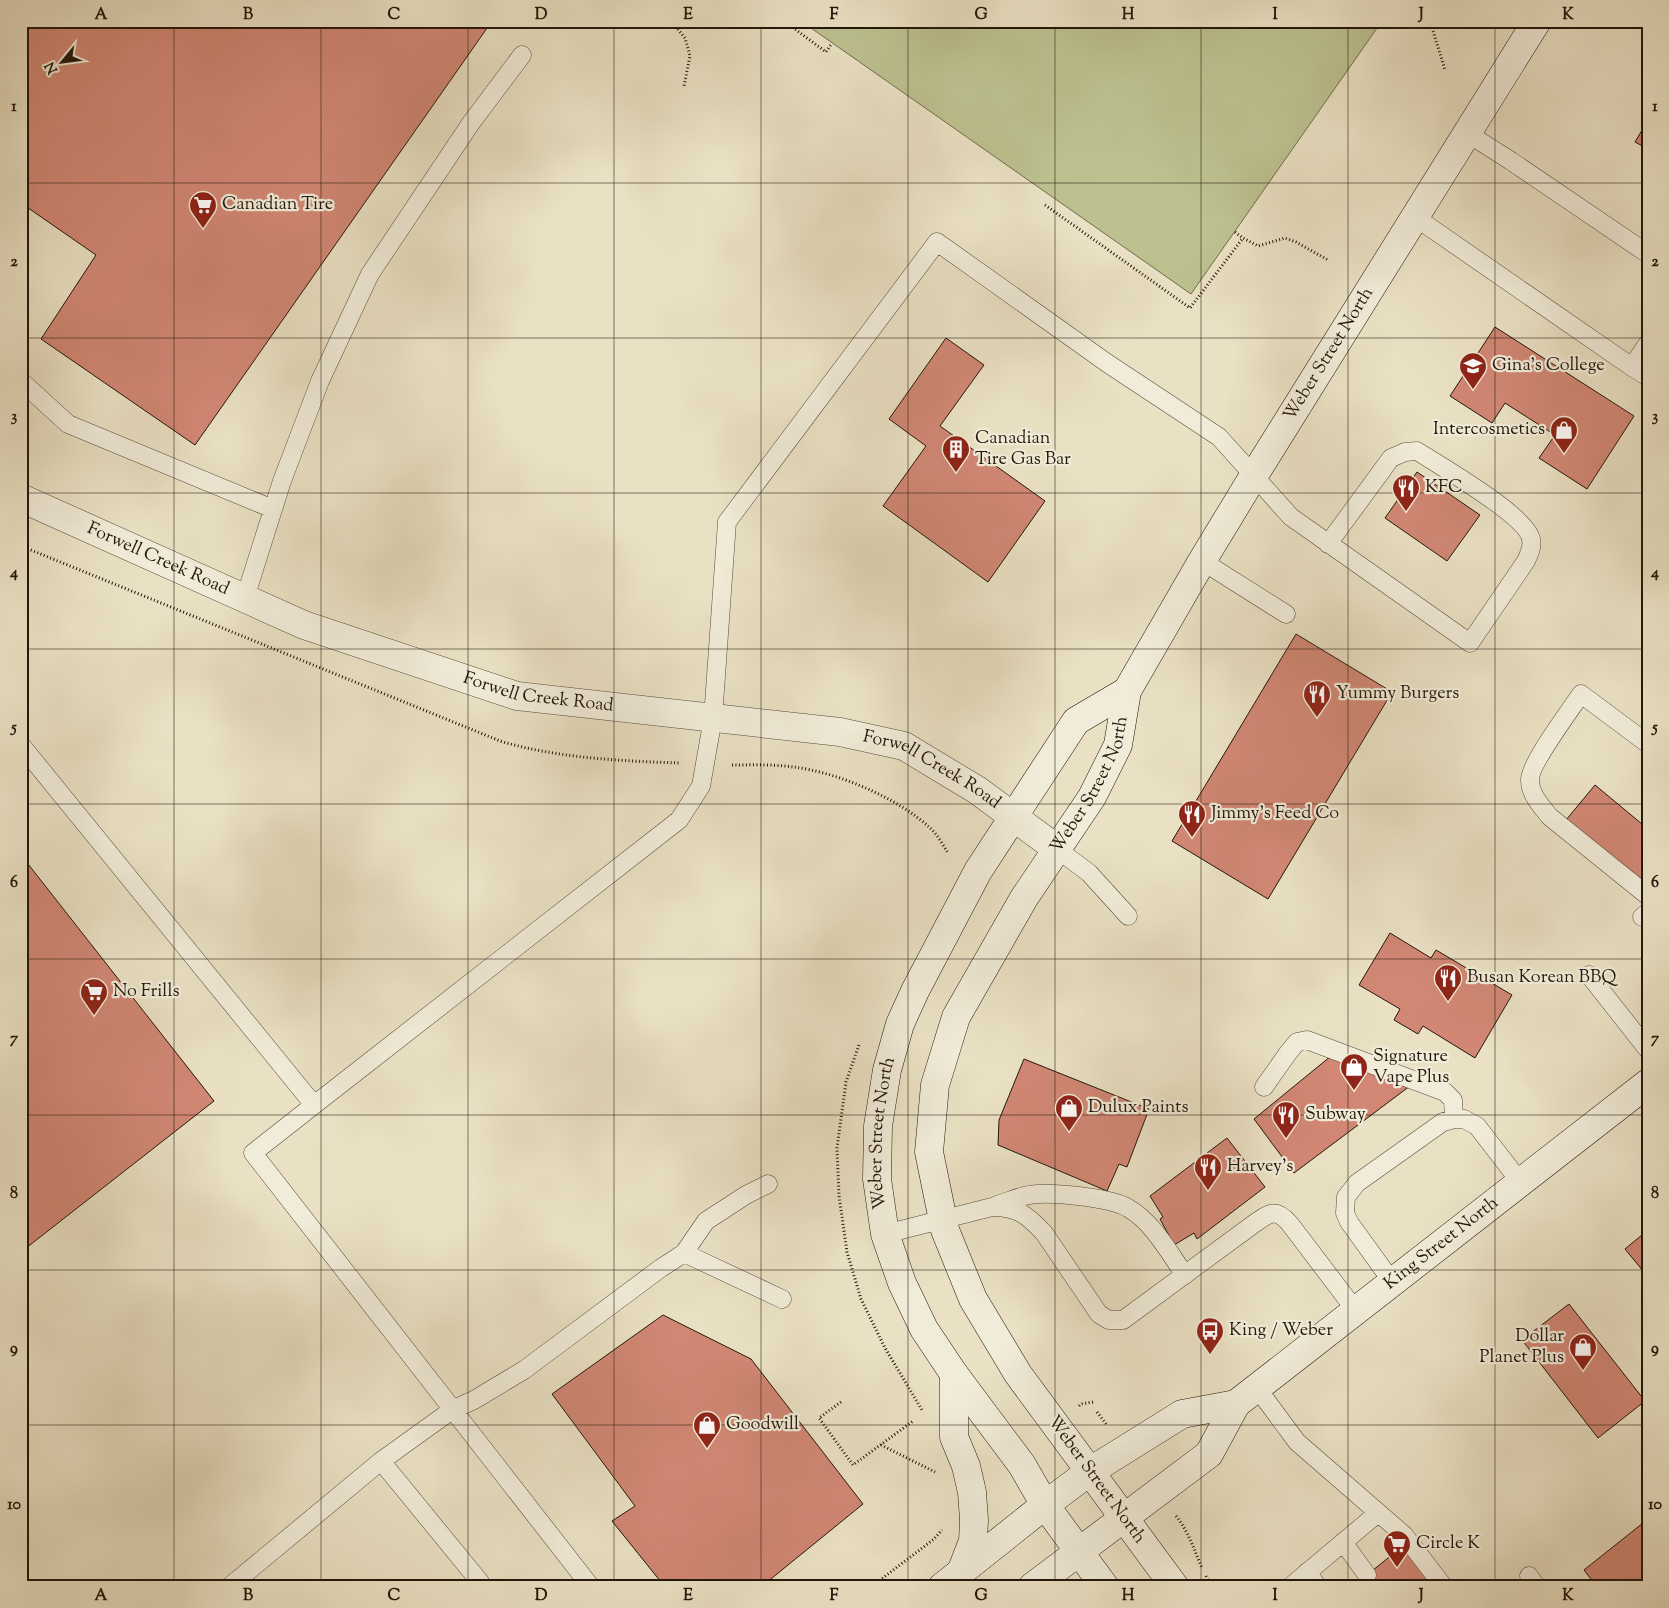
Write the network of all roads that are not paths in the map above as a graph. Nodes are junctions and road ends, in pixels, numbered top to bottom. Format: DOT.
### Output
graph roads {
  1 [pos="1537,21"];
  2 [pos="522,55"];
  3 [pos="1467,133"];
  4 [pos="1416,217"];
  5 [pos="1648,254"];
  6 [pos="1648,343"];
  7 [pos="1632,367"];
  8 [pos="1648,377"];
  9 [pos="21,381"];
  10 [pos="1253,477"];
  11 [pos="21,498"];
  12 [pos="273,509"];
  13 [pos="1328,544"];
  14 [pos="1202,561"];
  15 [pos="245,598"];
  16 [pos="1286,614"];
  17 [pos="1127,691"];
  18 [pos="713,718"];
  19 [pos="1648,744"];
  20 [pos="21,745"];
  21 [pos="1014,817"];
  22 [pos="1057,849"];
  23 [pos="1648,896"];
  24 [pos="1128,916"];
  25 [pos="1589,975"];
  26 [pos="1648,1050"];
  27 [pos="1648,1083"];
  28 [pos="1264,1087"];
  29 [pos="314,1104"];
  30 [pos="1454,1119"];
  31 [pos="1521,1183"];
  32 [pos="768,1184"];
  33 [pos="992,1207"];
  34 [pos="942,1219"];
  35 [pos="885,1234"];
  36 [pos="684,1253"];
  37 [pos="1185,1275"];
  38 [pos="1393,1283"];
  39 [pos="782,1299"];
  40 [pos="1356,1311"];
  41 [pos="954,1374"];
  42 [pos="1247,1396"];
  43 [pos="452,1410"];
  44 [pos="381,1461"];
  45 [pos="1089,1472"];
  46 [pos="1045,1505"];
  47 [pos="1378,1513"];
  48 [pos="1123,1518"];
  49 [pos="1343,1542"];
  50 [pos="1079,1550"];
  51 [pos="1307,1572"];
  52 [pos="1367,1575"];
  53 [pos="951,1579"];
  54 [pos="229,1587"];
  55 [pos="474,1587"];
  56 [pos="591,1587"];
  57 [pos="1032,1587"];
  58 [pos="1106,1587"];
  59 [pos="1174,1587"];
  60 [pos="1290,1587"];
  61 [pos="1318,1587"];
  62 [pos="1444,1587"];
  1 -- 3 [label="main road, Weber Street North"];
  2 -- 12 [label="lane"];
  3 -- 4 [label="main road, Weber Street North"];
  3 -- 5 [label="lane"];
  4 -- 7 [label="lane"];
  4 -- 10 [label="main road, Weber Street North"];
  6 -- 7 [label="lane"];
  7 -- 8 [label="lane"];
  9 -- 12 [label="lane"];
  10 -- 13 [label="lane"];
  10 -- 14 [label="main road, Weber Street North"];
  10 -- 18 [label="lane"];
  11 -- 15 [label="main road, Forwell Creek Road"];
  12 -- 15 [label="lane"];
  13 -- 13 [label="lane"];
  14 -- 16 [label="lane"];
  14 -- 17 [label="main road, Weber Street North"];
  15 -- 18 [label="main road, Forwell Creek Road"];
  17 -- 21 [label="main road, Weber Street North"];
  17 -- 22 [label="main road, Weber Street North"];
  18 -- 21 [label="main road, Forwell Creek Road"];
  18 -- 29 [label="lane"];
  19 -- 23 [label="lane"];
  20 -- 29 [label="lane"];
  21 -- 22 [label="main road, Forwell Creek Road"];
  21 -- 35 [label="main road, Weber Street North"];
  22 -- 24 [label="lane"];
  22 -- 34 [label="main road, Weber Street North"];
  25 -- 26 [label="lane"];
  27 -- 31 [label="main road, King Street North"];
  28 -- 30 [label="lane"];
  29 -- 43 [label="lane"];
  30 -- 31 [label="lane"];
  30 -- 38 [label="lane"];
  31 -- 38 [label="main road, King Street North"];
  32 -- 36 [label="lane"];
  33 -- 34 [label="lane"];
  33 -- 37 [label="lane"];
  33 -- 37 [label="lane"];
  34 -- 35 [label="lane"];
  34 -- 45 [label="main road, Weber Street North"];
  35 -- 41 [label="main road, Weber Street North"];
  36 -- 39 [label="lane"];
  36 -- 43 [label="lane"];
  37 -- 40 [label="lane"];
  38 -- 40 [label="main road, King Street North"];
  40 -- 42 [label="main road, King Street North"];
  41 -- 46 [label="main road, Weber Street North"];
  41 -- 53 [label="main road"];
  42 -- 45 [label="main road, King Street North"];
  42 -- 47 [label="lane"];
  42 -- 48 [label="main road, King Street North"];
  43 -- 44 [label="lane"];
  43 -- 56 [label="lane"];
  44 -- 54 [label="lane"];
  44 -- 55 [label="lane"];
  45 -- 46 [label="main road, King Street North"];
  45 -- 48 [label="main road, Weber Street North"];
  46 -- 50 [label="main road, Weber Street North"];
  46 -- 53 [label="main road, King Street North"];
  47 -- 49 [label="lane"];
  47 -- 62 [label="lane"];
  48 -- 50 [label="main road, King Street North"];
  48 -- 59 [label="main road, Weber Street North"];
  49 -- 51 [label="lane"];
  49 -- 52 [label="lane"];
  50 -- 57 [label="main road, King Street North"];
  50 -- 58 [label="main road, Weber Street North"];
  51 -- 60 [label="lane"];
  51 -- 61 [label="lane"];
}
